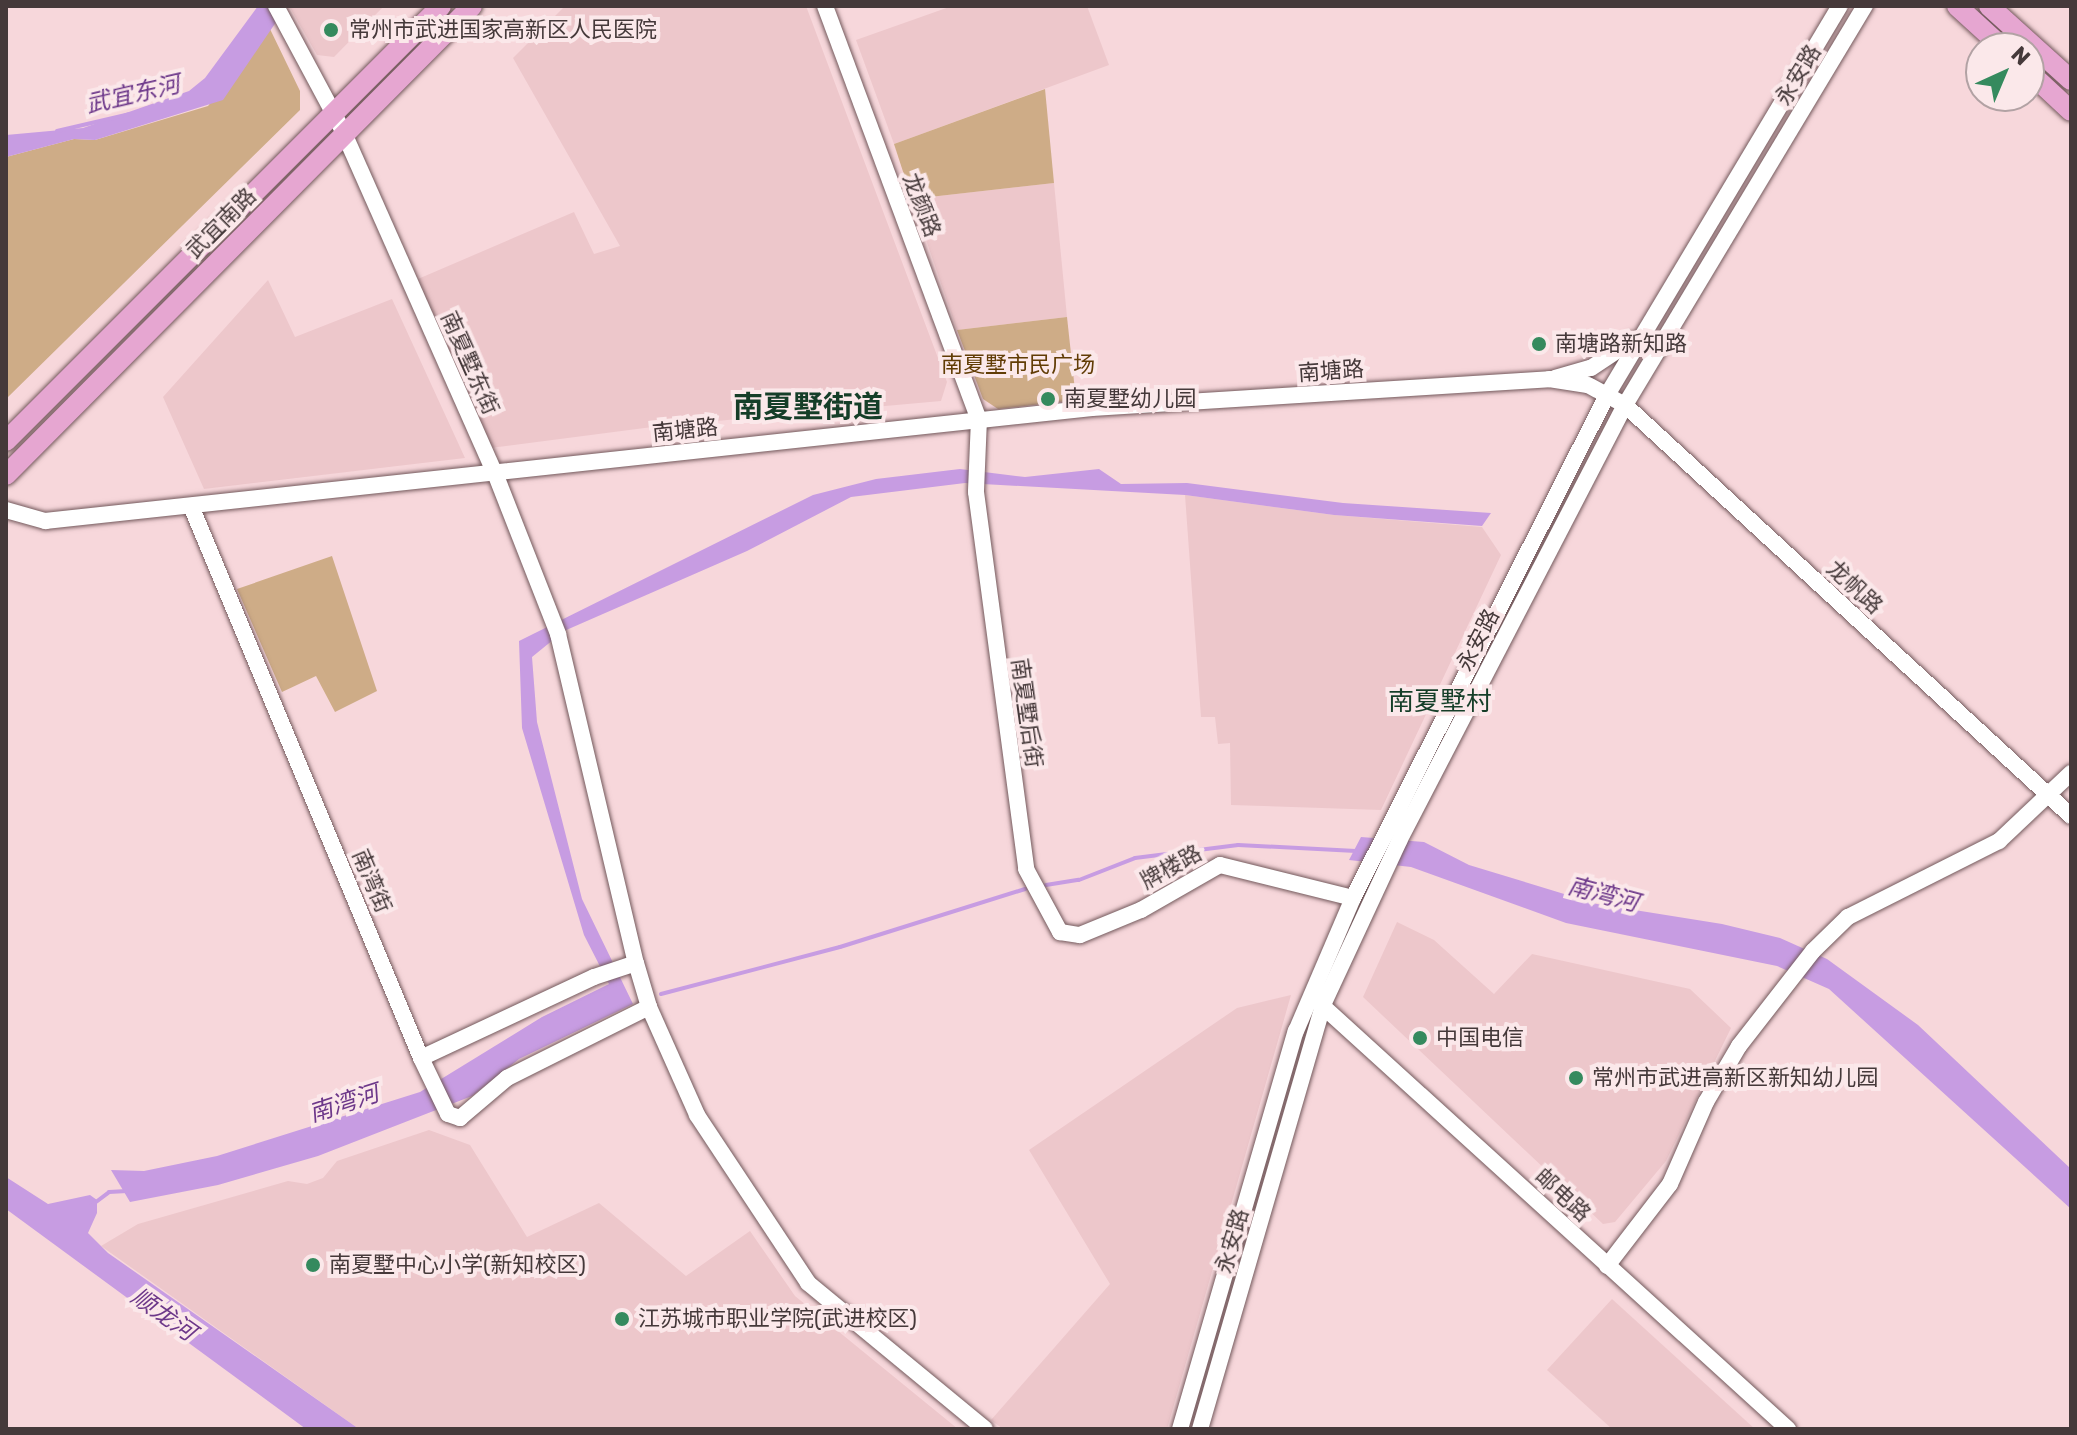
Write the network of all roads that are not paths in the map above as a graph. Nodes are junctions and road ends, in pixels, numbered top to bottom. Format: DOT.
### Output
graph roads {
  1 [pos="276,6"];
  2 [pos="441,6"];
  3 [pos="472,6"];
  4 [pos="825,6"];
  5 [pos="1840,6"];
  6 [pos="1865,6"];
  7 [pos="1957,6"];
  8 [pos="1989,6"];
  9 [pos="1985,32"];
  10 [pos="2071,80"];
  11 [pos="2045,87"];
  12 [pos="2071,111"];
  13 [pos="334,113"];
  14 [pos="344,133"];
  15 [pos="1655,314"];
  16 [pos="1549,379"];
  17 [pos="1607,395"];
  18 [pos="1625,405"];
  19 [pos="979,419"];
  20 [pos="6,441"];
  21 [pos="495,473"];
  22 [pos="6,475"];
  23 [pos="191,506"];
  24 [pos="6,510"];
  25 [pos="2071,773"];
  26 [pos="2049,796"];
  27 [pos="2071,816"];
  28 [pos="1391,841"];
  29 [pos="1372,880"];
  30 [pos="1353,898"];
  31 [pos="1060,932"];
  32 [pos="630,965"];
  33 [pos="1309,994"];
  34 [pos="1323,1005"];
  35 [pos="649,1007"];
  36 [pos="421,1058"];
  37 [pos="1607,1266"];
  38 [pos="985,1429"];
  39 [pos="1180,1429"];
  40 [pos="1200,1429"];
  41 [pos="1788,1429"];
  1 -- 13 [label="street, 南夏墅东街"];
  2 -- 13 [label="main road, 武宜南路"];
  3 -- 14 [label="main road, 武宜南路"];
  4 -- 19 [label="street, 龙颜路"];
  5 -- 15 [label="street, 永安路"];
  6 -- 18 [label="street, 永安路"];
  7 -- 9 [label="main road"];
  8 -- 10 [label="main road"];
  11 -- 12 [label="main road"];
  13 -- 14 [label="street, 南夏墅东街"];
  13 -- 20 [label="main road, 武宜南路"];
  14 -- 21 [label="street, 南夏墅东街"];
  14 -- 22 [label="main road, 武宜南路"];
  15 -- 16 [label="street"];
  15 -- 17 [label="street, 永安路"];
  16 -- 17 [label="street, 南塘路"];
  16 -- 19 [label="street, 南塘路"];
  17 -- 18 [label="street, 龙帆路"];
  17 -- 28 [label="street, 永安路"];
  18 -- 26 [label="street, 龙帆路"];
  18 -- 28 [label="street, 永安路"];
  19 -- 21 [label="street, 南塘路"];
  19 -- 31 [label="street, 南夏墅后街"];
  21 -- 23 [label="street, 南塘路"];
  21 -- 32 [label="street, 南夏墅东街"];
  23 -- 24 [label="street, 南塘路"];
  23 -- 36 [label="street, 南湾街"];
  25 -- 26 [label="street"];
  26 -- 27 [label="street, 龙帆路"];
  26 -- 37 [label="street"];
  28 -- 29 [label="street, 永安路"];
  29 -- 30 [label="street, 永安路"];
  29 -- 34 [label="street, 永安路"];
  30 -- 31 [label="street, 牌楼路"];
  30 -- 33 [label="street, 永安路"];
  32 -- 35 [label="street, 南夏墅东街"];
  32 -- 36 [label="street"];
  33 -- 34 [label="street, 邮电路"];
  33 -- 39 [label="street, 永安路"];
  34 -- 37 [label="street, 邮电路"];
  34 -- 40 [label="street, 永安路"];
  35 -- 36 [label="street, 南湾街"];
  35 -- 38 [label="street, 南夏墅东街"];
  37 -- 41 [label="street, 邮电路"];
}
